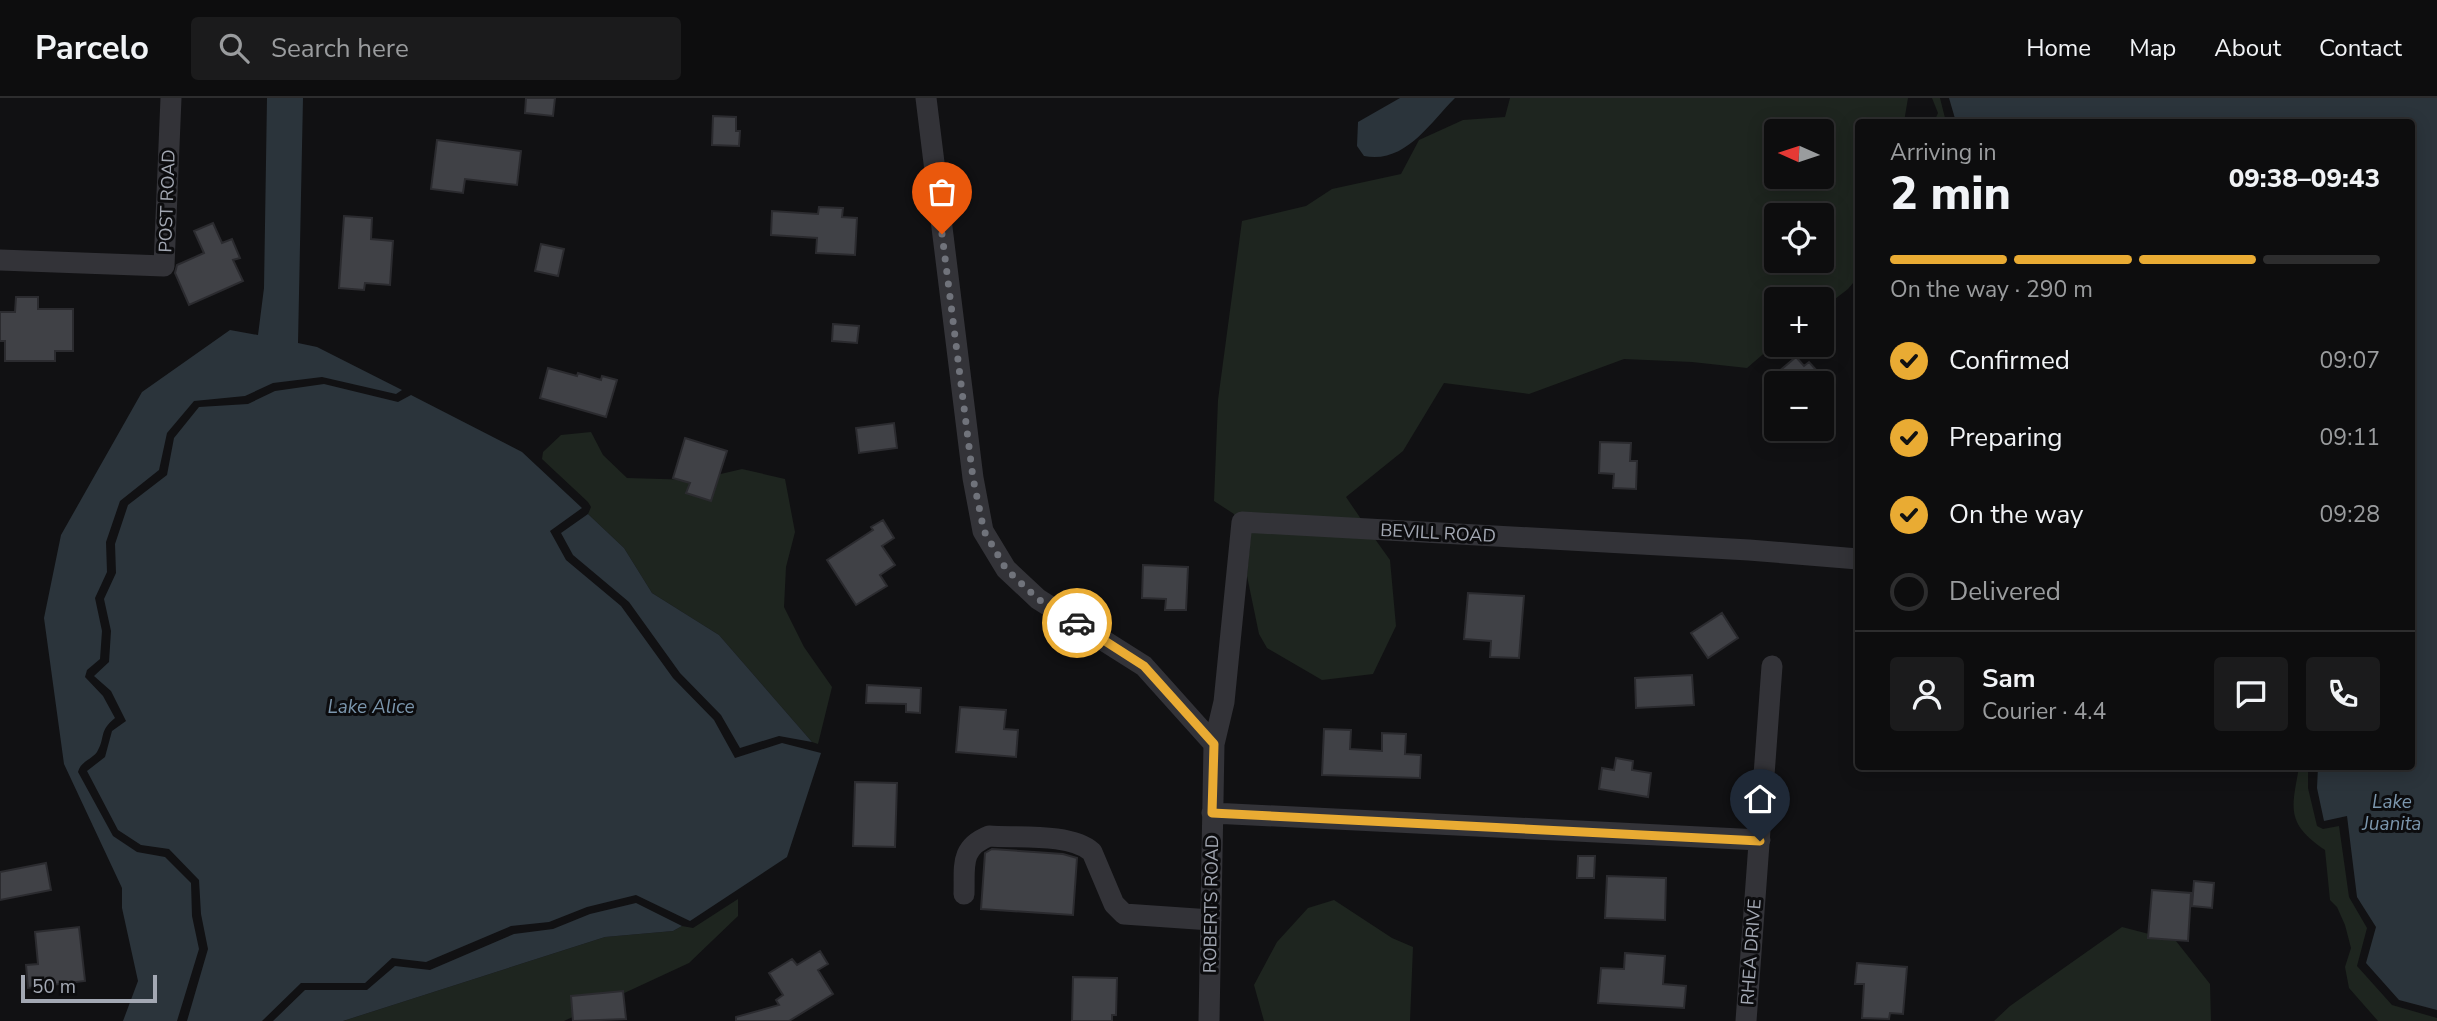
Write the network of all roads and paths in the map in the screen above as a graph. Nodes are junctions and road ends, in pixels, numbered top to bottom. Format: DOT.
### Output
graph roads {
  1 [pos="171,98"];
  2 [pos="926,98"];
  3 [pos="0,260"];
  4 [pos="1855,559"];
  5 [pos="1772,666"];
  6 [pos="1214,744"];
  7 [pos="1212,813"];
  8 [pos="1760,841"];
  9 [pos="964,894"];
  10 [pos="1211,920"];
  11 [pos="1209,1021"];
  12 [pos="1746,1021"];
  1 -- 3 [label="street, POST ROAD"];
  2 -- 6 [label="street"];
  4 -- 6 [label="street, BEVILL ROAD"];
  5 -- 8 [label="street, RHEA DRIVE"];
  6 -- 7 [label="street, ROBERTS ROAD"];
  7 -- 8 [label="street"];
  7 -- 10 [label="street, ROBERTS ROAD"];
  8 -- 12 [label="street, RHEA DRIVE"];
  9 -- 10 [label="street"];
  10 -- 11 [label="street, ROBERTS ROAD"];
}
